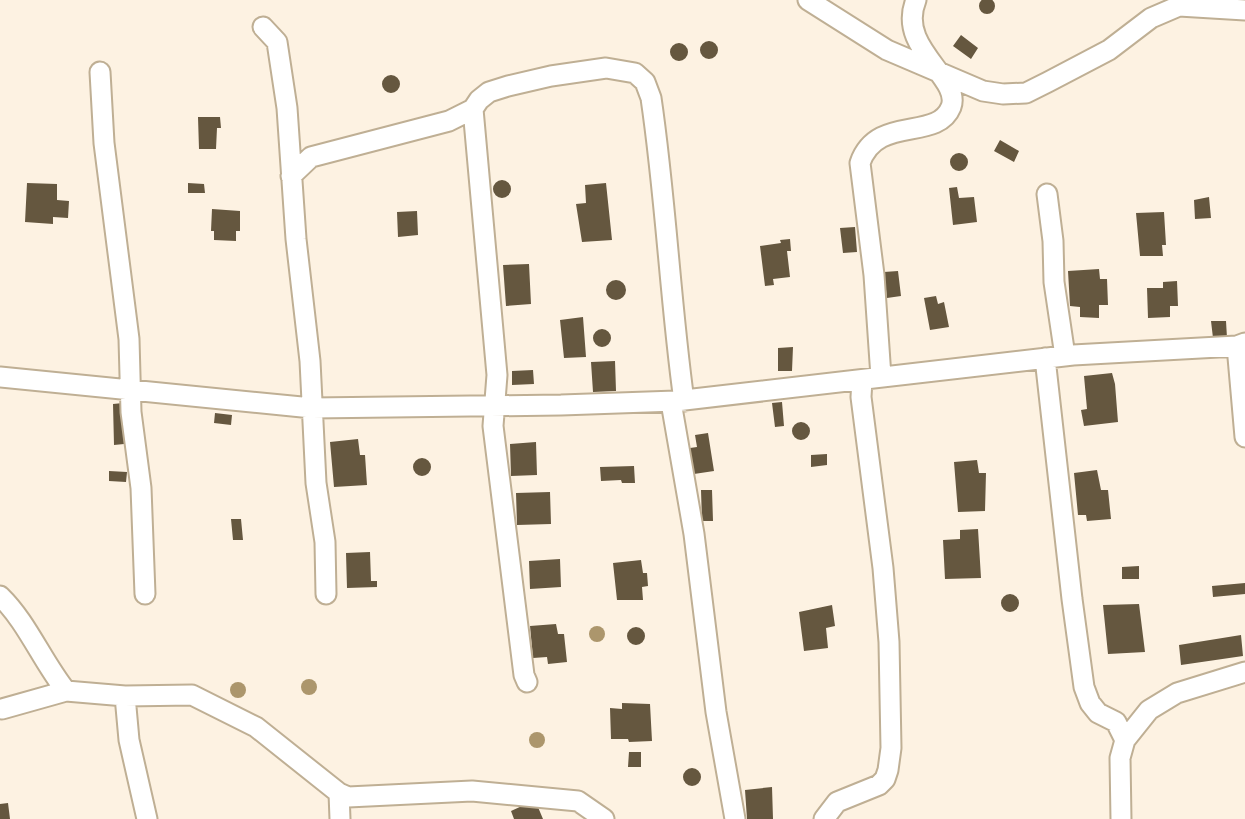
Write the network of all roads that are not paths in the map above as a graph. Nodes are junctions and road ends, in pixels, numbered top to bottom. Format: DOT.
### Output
graph roads {
  1 [pos="808,0"];
  2 [pos="916,0"];
  3 [pos="1245,10"];
  4 [pos="263,27"];
  5 [pos="936,71"];
  6 [pos="100,72"];
  7 [pos="473,109"];
  8 [pos="291,176"];
  9 [pos="1048,194"];
  10 [pos="1241,344"];
  11 [pos="1065,356"];
  12 [pos="1045,358"];
  13 [pos="0,377"];
  14 [pos="872,379"];
  15 [pos="131,390"];
  16 [pos="677,401"];
  17 [pos="496,406"];
  18 [pos="312,408"];
  19 [pos="1245,437"];
  20 [pos="145,594"];
  21 [pos="327,594"];
  22 [pos="0,596"];
  23 [pos="1245,672"];
  24 [pos="527,682"];
  25 [pos="66,691"];
  26 [pos="125,696"];
  27 [pos="2,709"];
  28 [pos="1125,740"];
  29 [pos="339,793"];
  30 [pos="146,819"];
  31 [pos="340,819"];
  32 [pos="604,819"];
  33 [pos="735,819"];
  34 [pos="824,819"];
  35 [pos="1122,819"];
  1 -- 5 [label="street"];
  2 -- 5 [label="street"];
  3 -- 5 [label="street"];
  4 -- 8 [label="street"];
  5 -- 14 [label="street"];
  6 -- 15 [label="street"];
  7 -- 8 [label="street"];
  7 -- 16 [label="street"];
  7 -- 17 [label="street"];
  8 -- 18 [label="street"];
  9 -- 11 [label="street"];
  10 -- 11 [label="street"];
  10 -- 19 [label="street"];
  11 -- 12 [label="street"];
  12 -- 14 [label="street"];
  12 -- 28 [label="street"];
  13 -- 15 [label="street"];
  14 -- 16 [label="street"];
  14 -- 34 [label="street"];
  15 -- 18 [label="street"];
  15 -- 20 [label="street"];
  16 -- 17 [label="street"];
  16 -- 33 [label="street"];
  17 -- 18 [label="street"];
  17 -- 24 [label="street"];
  18 -- 21 [label="street"];
  22 -- 25 [label="street"];
  23 -- 28 [label="street"];
  25 -- 26 [label="street"];
  25 -- 27 [label="street"];
  26 -- 29 [label="street"];
  26 -- 30 [label="street"];
  28 -- 35 [label="street"];
  29 -- 31 [label="street"];
  29 -- 32 [label="street"];
}
